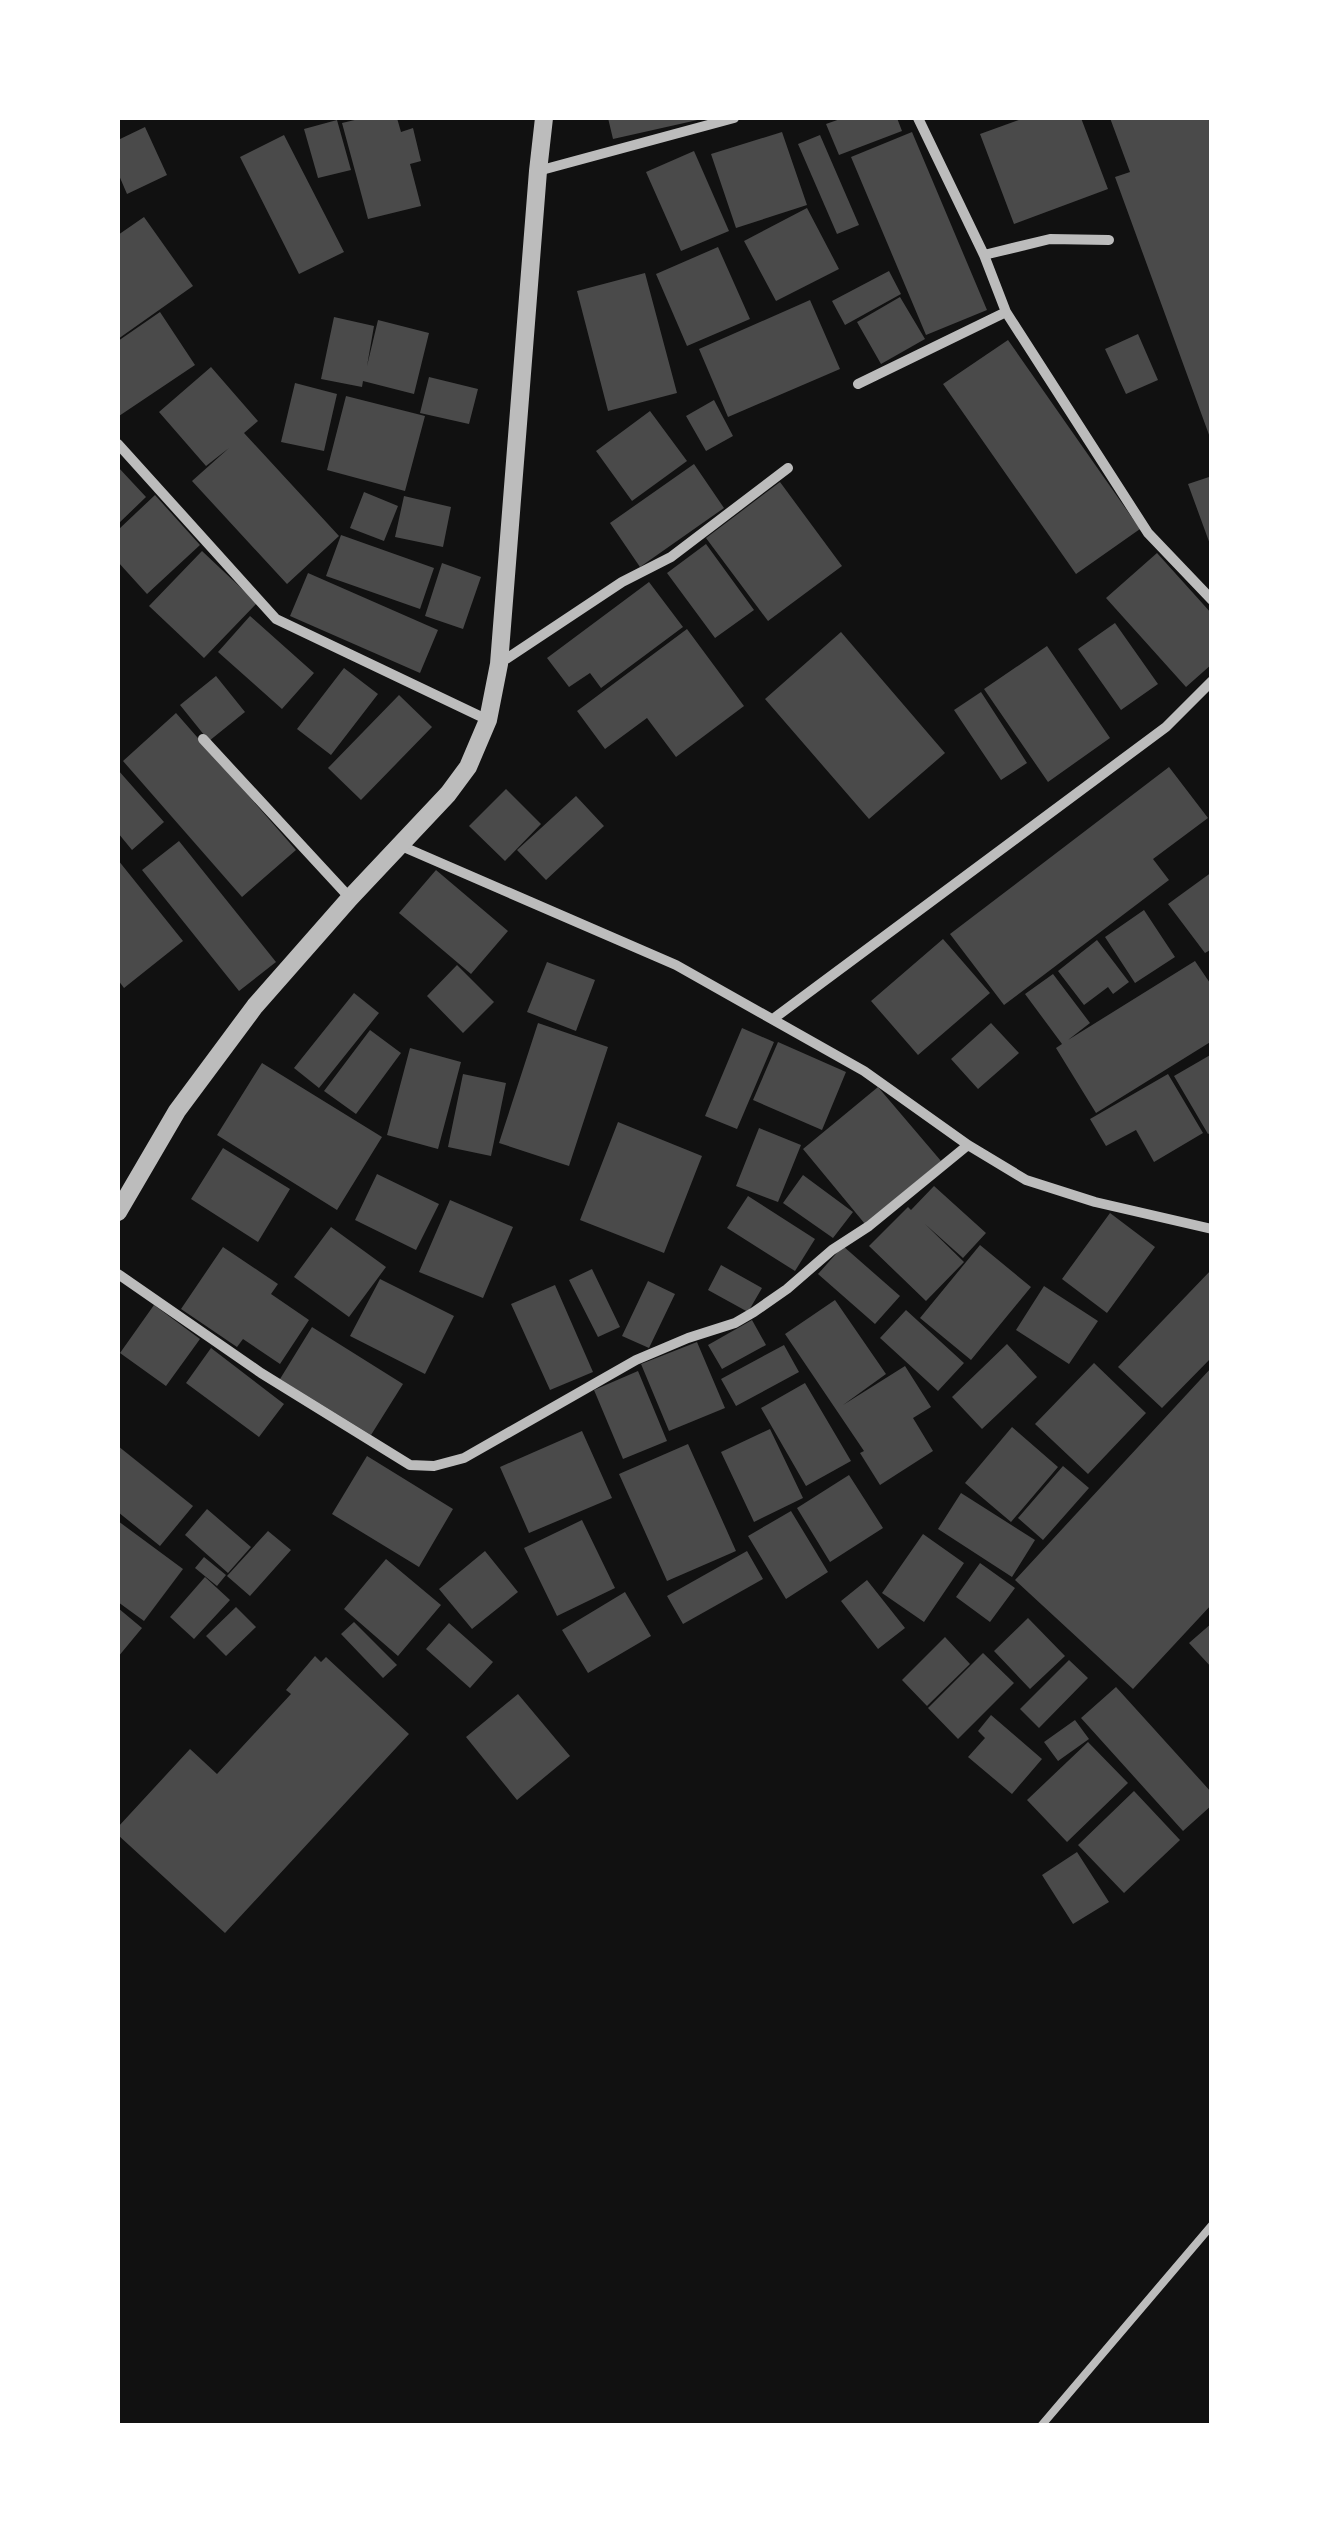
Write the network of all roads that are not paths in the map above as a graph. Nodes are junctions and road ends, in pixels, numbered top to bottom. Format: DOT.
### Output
graph roads {
  1 [pos="544,118"];
  2 [pos="734,118"];
  3 [pos="918,118"];
  4 [pos="538,171"];
  5 [pos="1109,240"];
  6 [pos="984,254"];
  7 [pos="1006,312"];
  8 [pos="858,384"];
  9 [pos="118,444"];
  10 [pos="788,468"];
  11 [pos="1212,600"];
  12 [pos="499,664"];
  13 [pos="1212,680"];
  14 [pos="488,720"];
  15 [pos="203,739"];
  16 [pos="400,846"];
  17 [pos="350,898"];
  18 [pos="774,1019"];
  19 [pos="968,1144"];
  20 [pos="118,1212"];
  21 [pos="1212,1229"];
  22 [pos="118,1274"];
  23 [pos="1212,2224"];
  24 [pos="1041,2426"];
  1 -- 4 [label="street"];
  2 -- 4 [label="street"];
  3 -- 6 [label="street"];
  4 -- 12 [label="street"];
  5 -- 6 [label="street"];
  6 -- 7 [label="street"];
  7 -- 8 [label="street"];
  7 -- 11 [label="street"];
  9 -- 14 [label="street"];
  10 -- 12 [label="street"];
  12 -- 14 [label="street"];
  13 -- 18 [label="street"];
  14 -- 16 [label="street"];
  15 -- 17 [label="street"];
  16 -- 17 [label="street"];
  16 -- 18 [label="street"];
  17 -- 20 [label="street"];
  18 -- 19 [label="street"];
  19 -- 21 [label="street"];
  19 -- 22 [label="street"];
  23 -- 24 [label="lane"];
}
